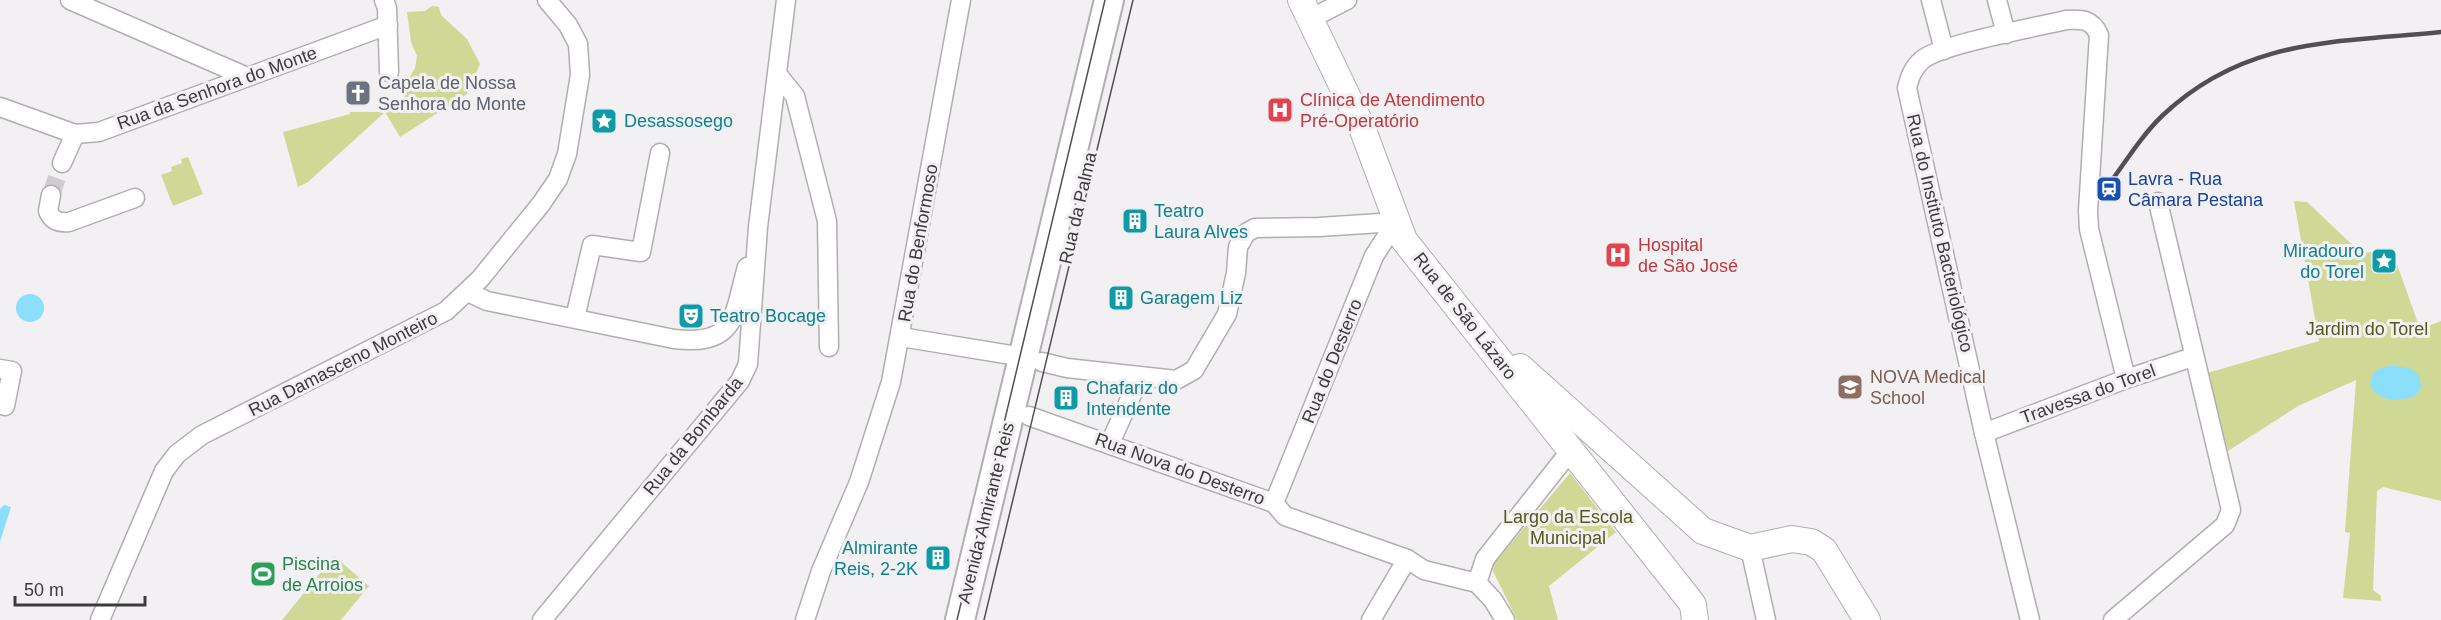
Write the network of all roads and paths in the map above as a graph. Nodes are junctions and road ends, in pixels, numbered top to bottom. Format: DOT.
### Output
graph roads {
  1 [pos="70,0"];
  2 [pos="384,0"];
  3 [pos="547,0"];
  4 [pos="786,0"];
  5 [pos="961,0"];
  6 [pos="1109,0"];
  7 [pos="1128,0"];
  8 [pos="1347,0"];
  9 [pos="1931,0"];
  10 [pos="1997,0"];
  11 [pos="1306,9"];
  12 [pos="388,25"];
  13 [pos="2006,34"];
  14 [pos="1944,50"];
  15 [pos="389,72"];
  16 [pos="778,75"];
  17 [pos="247,77"];
  18 [pos="0,107"];
  19 [pos="75,134"];
  20 [pos="660,153"];
  21 [pos="62,163"];
  22 [pos="51,195"];
  23 [pos="135,198"];
  24 [pos="2157,202"];
  25 [pos="1396,222"];
  26 [pos="758,227"];
  27 [pos="468,292"];
  28 [pos="575,318"];
  29 [pos="1472,326"];
  30 [pos="901,337"];
  31 [pos="829,347"];
  32 [pos="2193,357"];
  33 [pos="1033,360"];
  34 [pos="0,369"];
  35 [pos="1140,377"];
  36 [pos="2126,379"];
  37 [pos="5,406"];
  38 [pos="1020,411"];
  39 [pos="1984,433"];
  40 [pos="1110,443"];
  41 [pos="1571,450"];
  42 [pos="1274,503"];
  43 [pos="1750,548"];
  44 [pos="1407,559"];
  45 [pos="1477,583"];
  46 [pos="1692,609"];
  47 [pos="100,620"];
  48 [pos="542,620"];
  49 [pos="805,620"];
  50 [pos="960,620"];
  51 [pos="980,620"];
  52 [pos="1371,620"];
  53 [pos="1505,620"];
  54 [pos="1766,620"];
  55 [pos="1867,620"];
  56 [pos="2030,620"];
  57 [pos="2113,620"];
  1 -- 17 [label="street"];
  2 -- 12 [label="street"];
  3 -- 27 [label="street, Rua Damasceno Monteiro"];
  4 -- 16 [label="street, Rua da Bombarda"];
  5 -- 30 [label="street, Rua do Benformoso"];
  6 -- 33 [label="main road, Rua da Palma"];
  7 -- 33 [label="main road, Rua da Palma"];
  8 -- 11 [label="street"];
  9 -- 14 [label="street"];
  10 -- 13 [label="street"];
  11 -- 25 [label="street, Rua de São Lázaro"];
  12 -- 15 [label="street"];
  12 -- 17 [label="street, Rua da Senhora do Monte"];
  13 -- 14 [label="street, Rua do Instituto Bacteriológico"];
  13 -- 36 [label="street, Rua do Instituto Bacteriológico"];
  14 -- 39 [label="street, Rua do Instituto Bacteriológico"];
  16 -- 26 [label="street, Rua da Bombarda"];
  16 -- 31 [label="street"];
  17 -- 19 [label="street, Rua da Senhora do Monte"];
  18 -- 19 [label="street, Rua da Senhora do Monte"];
  19 -- 21 [label="street"];
  20 -- 28 [label="street"];
  22 -- 23 [label="street"];
  24 -- 32 [label="street"];
  25 -- 29 [label="street, Rua de São Lázaro"];
  25 -- 35 [label="street"];
  25 -- 42 [label="street, Rua do Desterro"];
  26 -- 28 [label="street"];
  26 -- 48 [label="street, Rua da Bombarda"];
  27 -- 28 [label="street"];
  27 -- 47 [label="street, Rua Damasceno Monteiro"];
  29 -- 41 [label="street, Rua de São Lázaro"];
  29 -- 43 [label="street"];
  30 -- 33 [label="street"];
  30 -- 49 [label="street, Rua do Benformoso"];
  32 -- 36 [label="street, Travessa do Torel"];
  32 -- 57 [label="street"];
  33 -- 35 [label="street"];
  33 -- 38 [label="main road, Rua da Palma"];
  34 -- 37 [label="street"];
  35 -- 40 [label="street"];
  36 -- 39 [label="street, Travessa do Torel"];
  38 -- 40 [label="street, Rua Nova do Desterro"];
  38 -- 50 [label="main road, Avenida Almirante Reis"];
  38 -- 51 [label="main road, Avenida Almirante Reis"];
  39 -- 56 [label="street, Rua do Instituto Bacteriológico"];
  40 -- 42 [label="street, Rua Nova do Desterro"];
  41 -- 45 [label="street"];
  41 -- 46 [label="street, Rua de São Lázaro"];
  42 -- 44 [label="street, Rua Nova do Desterro"];
  43 -- 54 [label="street"];
  43 -- 55 [label="street"];
  44 -- 45 [label="street, Rua Nova do Desterro"];
  44 -- 52 [label="street"];
  45 -- 53 [label="street"];
}
